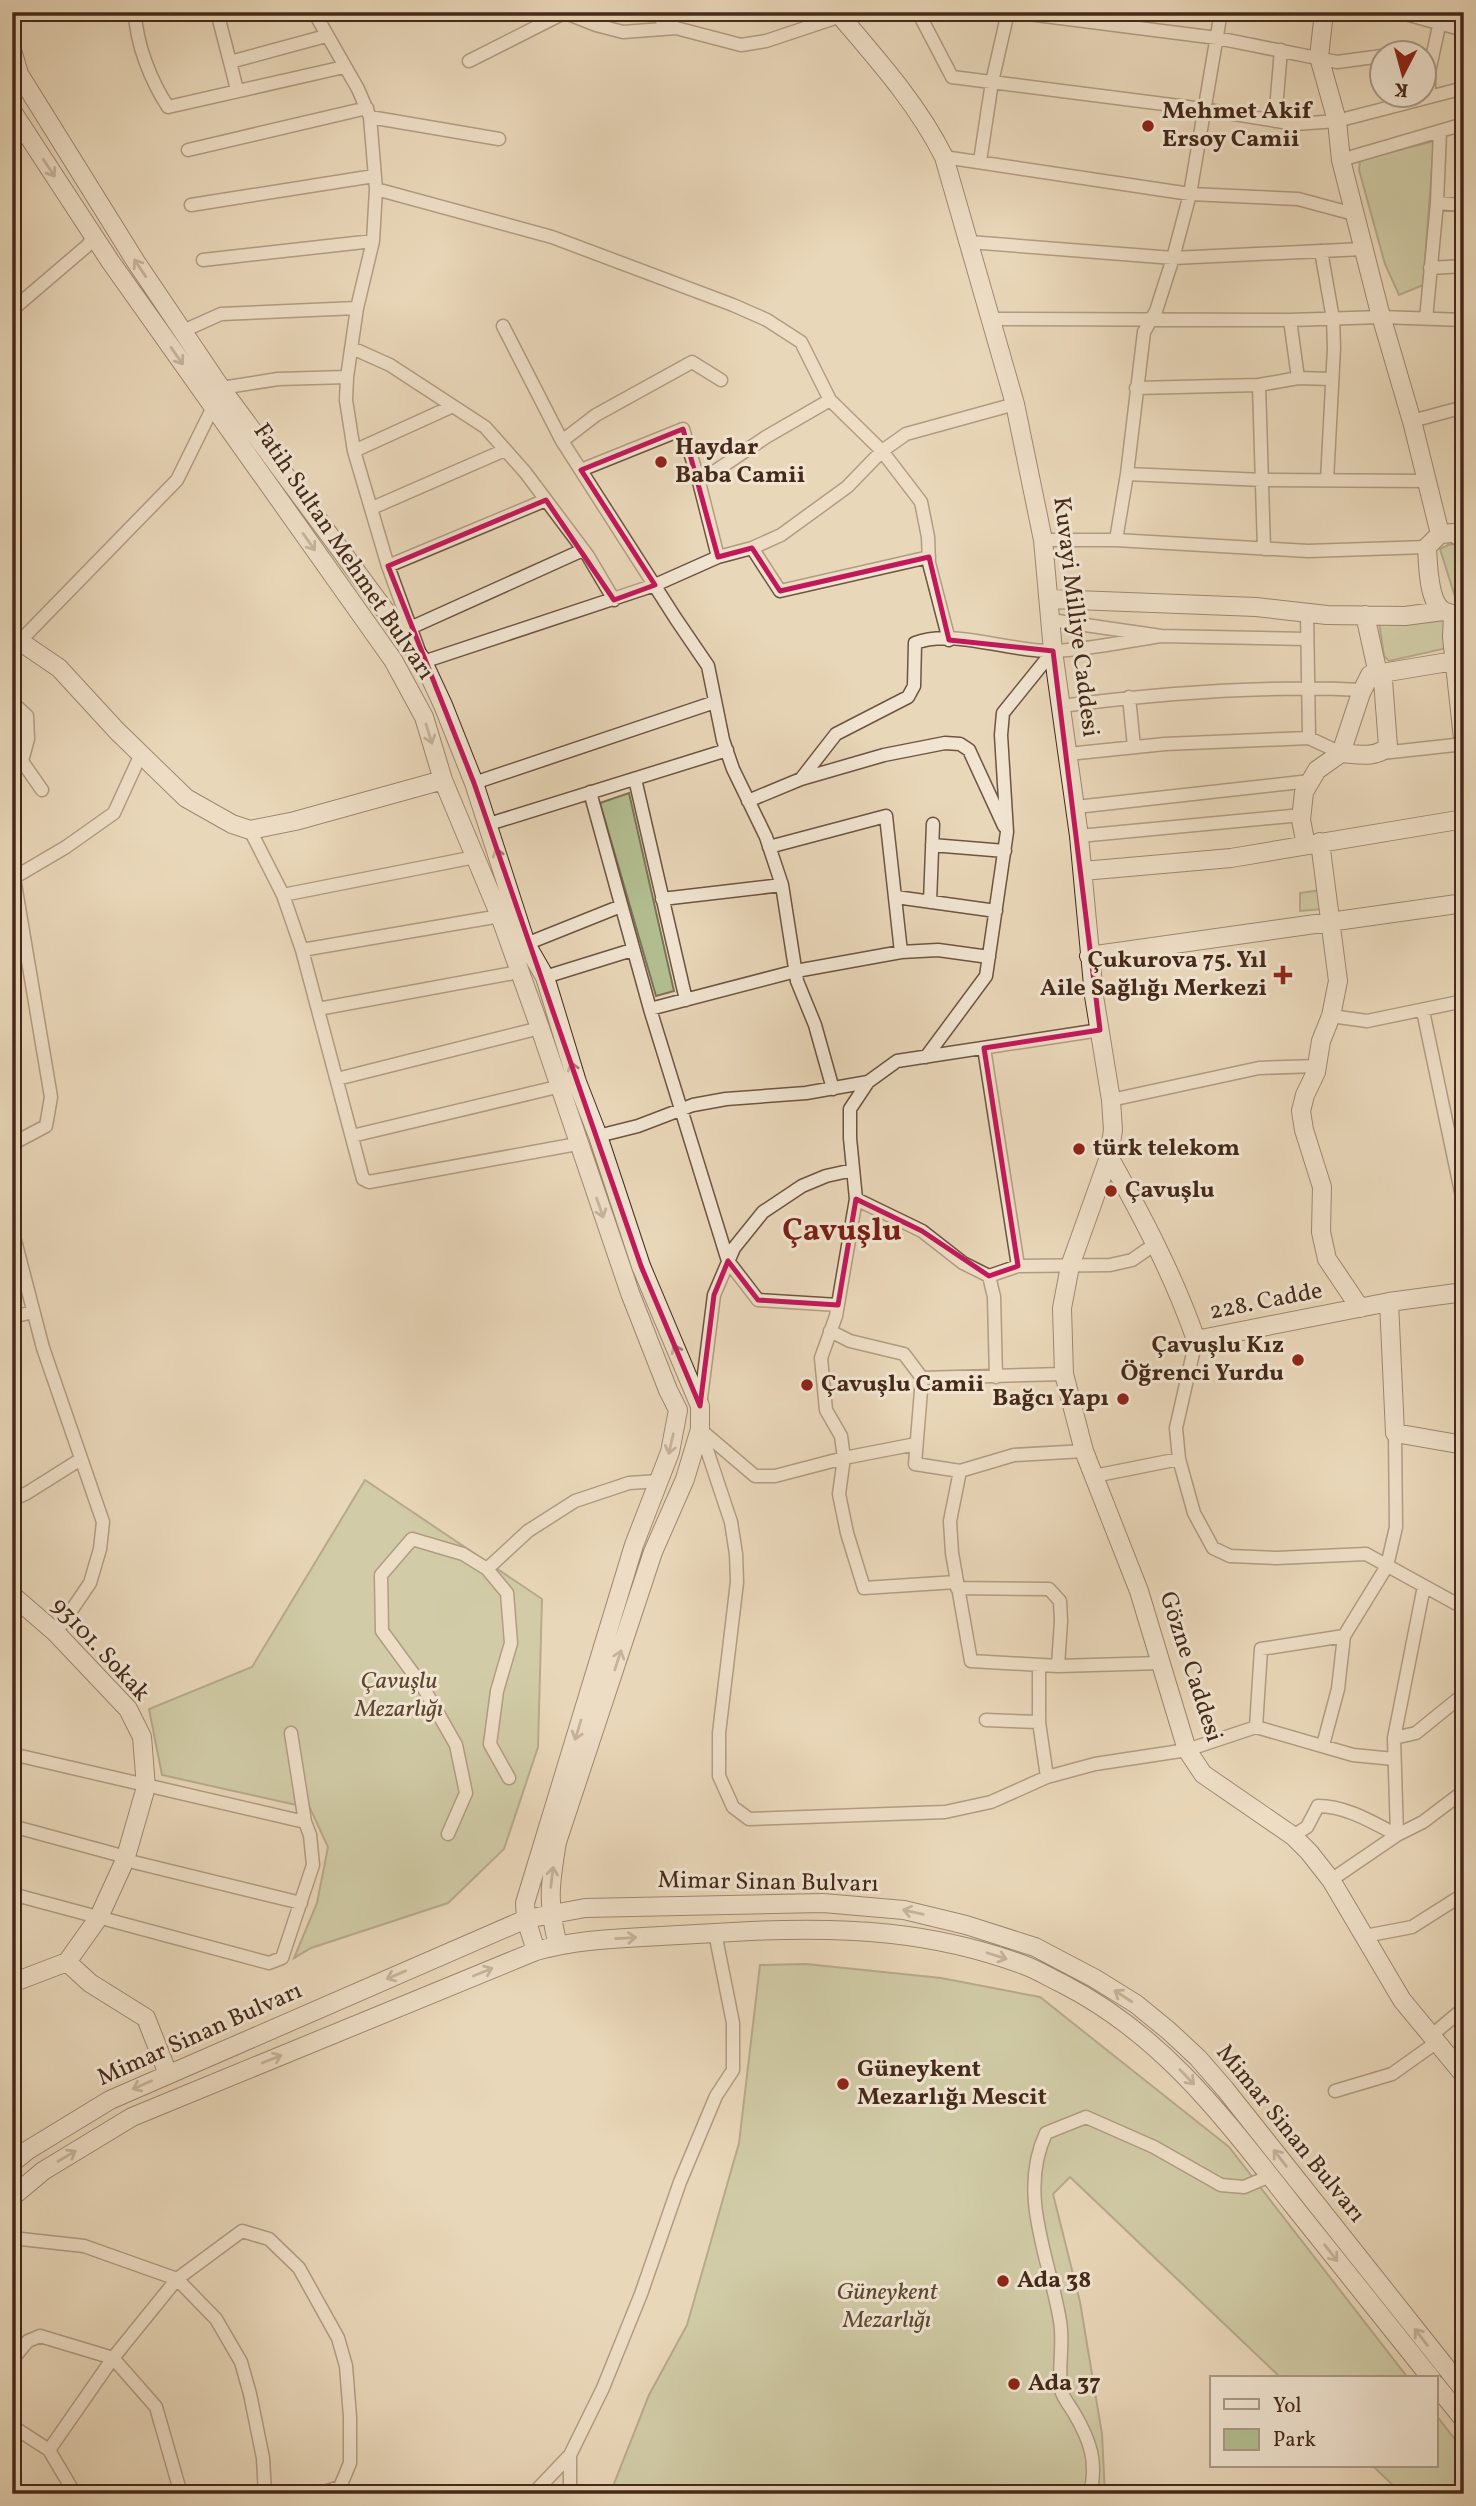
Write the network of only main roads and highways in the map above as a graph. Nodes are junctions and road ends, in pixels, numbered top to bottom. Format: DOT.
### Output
graph roads {
  1 [pos="1324,12"];
  2 [pos="839,14"];
  3 [pos="12,50"];
  4 [pos="12,111"];
  5 [pos="1450,537"];
  6 [pos="1050,599"];
  7 [pos="1453,614"];
  8 [pos="1365,615"];
  9 [pos="16,638"];
  10 [pos="1454,662"];
  11 [pos="1378,674"];
  12 [pos="1464,745"];
  13 [pos="1341,753"];
  14 [pos="443,780"];
  15 [pos="1464,819"];
  16 [pos="1313,843"];
  17 [pos="1083,871"];
  18 [pos="1464,903"];
  19 [pos="1331,923"];
  20 [pos="1089,956"];
  21 [pos="1109,1157"];
  22 [pos="1070,1266"];
  23 [pos="1464,1292"];
  24 [pos="1389,1303"];
  25 [pos="1360,1308"];
  26 [pos="1464,1445"];
  27 [pos="12,1595"];
  28 [pos="551,1916"];
  29 [pos="526,1919"];
  30 [pos="558,1945"];
  31 [pos="536,1951"];
  32 [pos="67,1962"];
  33 [pos="12,1983"];
  34 [pos="168,2074"];
  35 [pos="1464,2075"];
  36 [pos="12,2163"];
  37 [pos="12,2197"];
  38 [pos="1429,2376"];
  39 [pos="1438,2388"];
  40 [pos="1464,2390"];
  41 [pos="1464,2420"];
  1 -- 5 [label="main road"];
  2 -- 6 [label="main road, Kuvayi Milliye Caddesi"];
  28 -- 3 [label="main road, Fatih Sultan Mehmet Bulvarı, one-way"];
  4 -- 14 [label="main road, Fatih Sultan Mehmet Bulvarı, one-way"];
  5 -- 7 [label="main road"];
  6 -- 8 [label="main road"];
  6 -- 17 [label="main road, Kuvayi Milliye Caddesi"];
  7 -- 8 [label="main road"];
  7 -- 10 [label="main road"];
  8 -- 11 [label="main road"];
  9 -- 14 [label="main road"];
  10 -- 11 [label="main road"];
  10 -- 12 [label="main road"];
  11 -- 13 [label="main road"];
  11 -- 13 [label="main road"];
  13 -- 16 [label="main road"];
  14 -- 29 [label="main road, Fatih Sultan Mehmet Bulvarı, one-way"];
  15 -- 16 [label="main road"];
  16 -- 17 [label="main road"];
  16 -- 19 [label="main road"];
  17 -- 20 [label="main road, Kuvayi Milliye Caddesi"];
  18 -- 19 [label="main road"];
  19 -- 20 [label="main road"];
  19 -- 25 [label="main road"];
  20 -- 21 [label="main road, Kuvayi Milliye Caddesi"];
  21 -- 22 [label="main road, Kuvayi Milliye Caddesi"];
  21 -- 25 [label="main road, 228. Cadde"];
  22 -- 35 [label="main road, Gözne Caddesi"];
  23 -- 24 [label="main road, 228. Cadde"];
  24 -- 25 [label="main road, 228. Cadde"];
  24 -- 26 [label="main road"];
  27 -- 32 [label="main road, 93101. Sokak"];
  28 -- 29 [label="main road, Mimar Sinan Bulvarı"];
  28 -- 30 [label="main road"];
  40 -- 28 [label="main road, Mimar Sinan Bulvarı, one-way"];
  29 -- 31 [label="main road"];
  29 -- 34 [label="main road, Mimar Sinan Bulvarı, one-way"];
  30 -- 31 [label="main road, Mimar Sinan Bulvarı"];
  30 -- 38 [label="main road, Mimar Sinan Bulvarı, one-way"];
  37 -- 31 [label="main road, Mimar Sinan Bulvarı, one-way"];
  32 -- 33 [label="main road"];
  32 -- 34 [label="main road"];
  34 -- 36 [label="main road, Mimar Sinan Bulvarı, one-way"];
  39 -- 41 [label="main road"];
}
